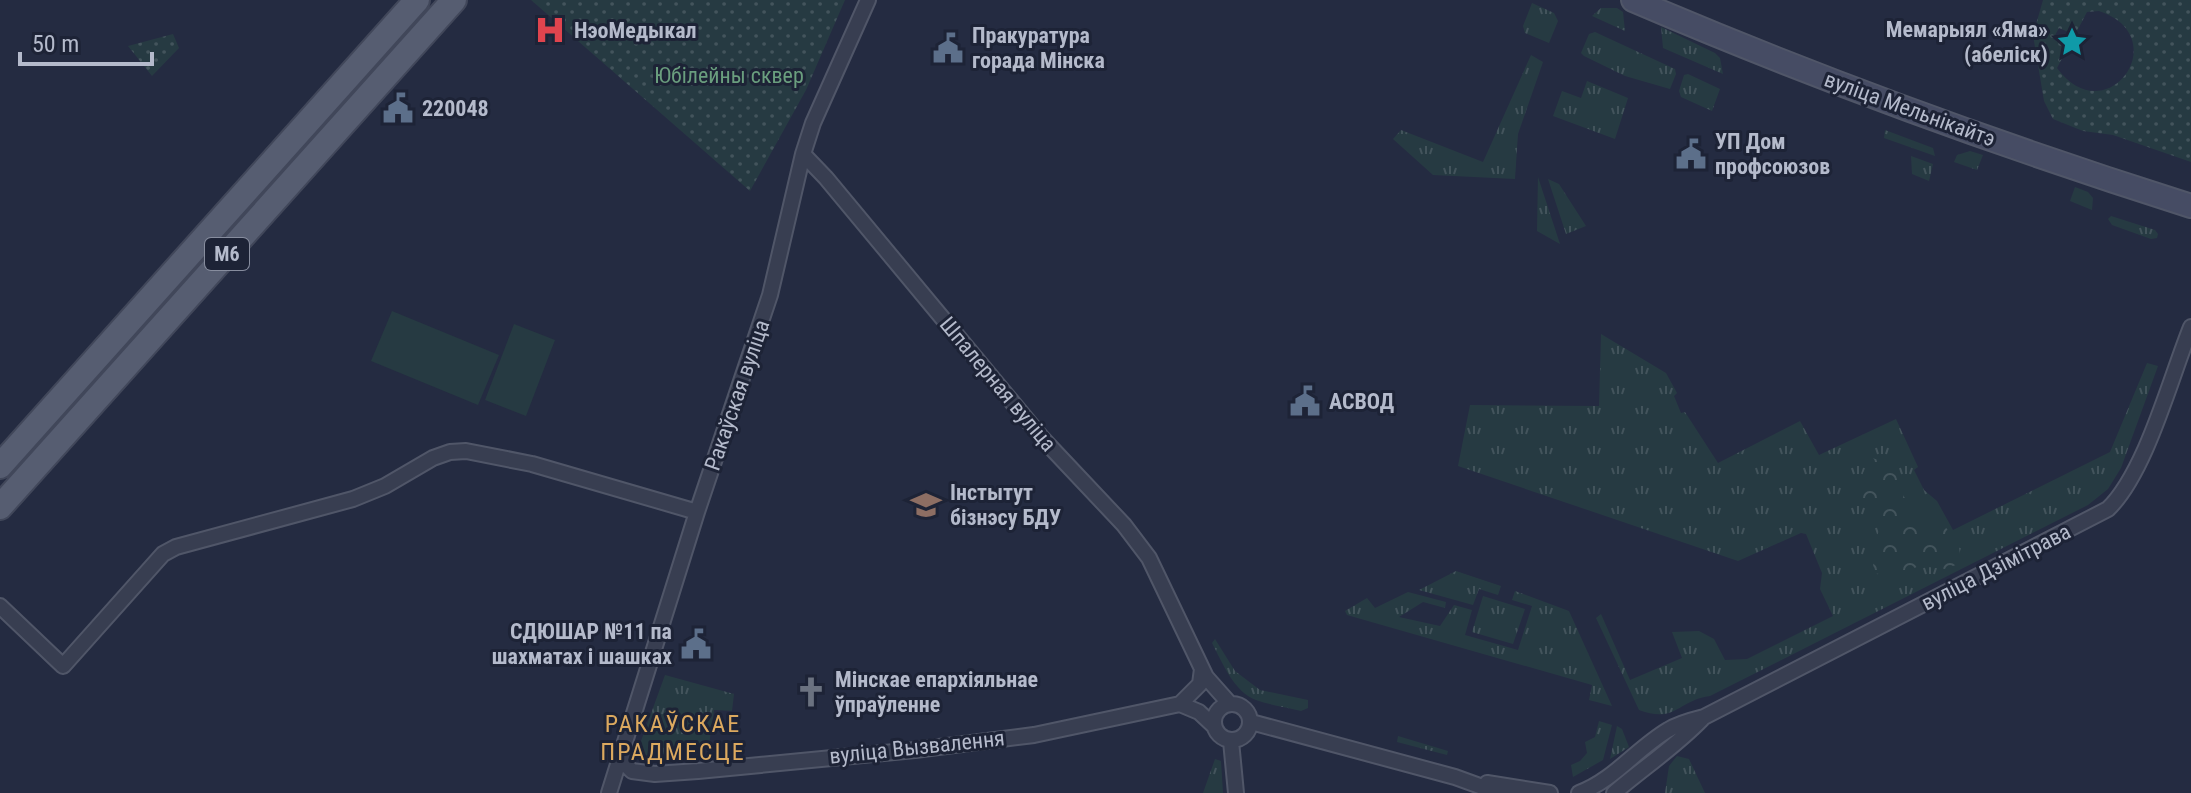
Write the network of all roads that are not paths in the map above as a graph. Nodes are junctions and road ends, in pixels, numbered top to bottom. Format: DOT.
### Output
graph roads {
  1 [pos="417,0"];
  2 [pos="454,0"];
  3 [pos="868,0"];
  4 [pos="1633,0"];
  5 [pos="803,154"];
  6 [pos="2191,206"];
  7 [pos="2191,327"];
  8 [pos="0,466"];
  9 [pos="0,507"];
  10 [pos="697,512"];
  11 [pos="0,606"];
  12 [pos="1202,669"];
  13 [pos="1180,704"];
  14 [pos="1230,704"];
  15 [pos="1704,717"];
  16 [pos="1251,722"];
  17 [pos="1214,726"];
  18 [pos="1231,741"];
  19 [pos="622,753"];
  20 [pos="1455,777"];
  21 [pos="608,793"];
  22 [pos="1236,793"];
  23 [pos="1499,793"];
  24 [pos="1550,793"];
  25 [pos="1579,793"];
  26 [pos="1614,793"];
  1 -- 8 [label="main road, М6"];
  2 -- 9 [label="main road, М6"];
  3 -- 5 [label="street, Ракаўская вуліца"];
  4 -- 6 [label="main road, вуліца Мельнікайтэ"];
  5 -- 10 [label="street, Ракаўская вуліца"];
  5 -- 12 [label="street, Шпалерная вуліца"];
  7 -- 15 [label="street, вуліца Дзімітрава"];
  10 -- 11 [label="street"];
  10 -- 19 [label="street, Ракаўская вуліца"];
  12 -- 13 [label="street"];
  12 -- 14 [label="street, Шпалерная вуліца"];
  13 -- 17 [label="street"];
  13 -- 19 [label="street, вуліца Вызвалення"];
  14 -- 16 [label="street"];
  14 -- 17 [label="street"];
  15 -- 25 [label="street, вуліца Дзімітрава"];
  15 -- 26 [label="street, вуліца Дзімітрава"];
  16 -- 18 [label="street"];
  16 -- 20 [label="street"];
  17 -- 18 [label="street"];
  18 -- 22 [label="street"];
  19 -- 21 [label="street, Ракаўская вуліца"];
  20 -- 23 [label="street"];
  20 -- 24 [label="street"];
}
